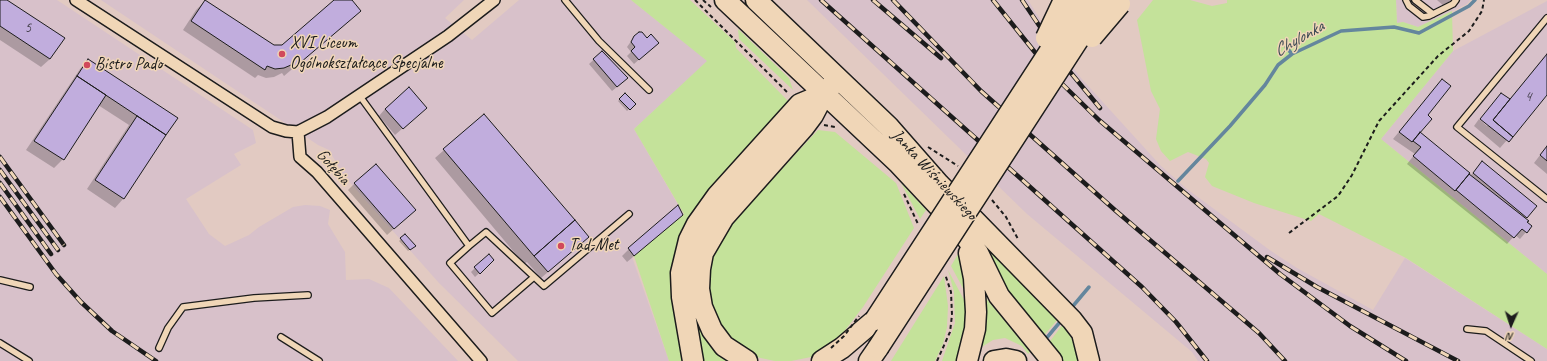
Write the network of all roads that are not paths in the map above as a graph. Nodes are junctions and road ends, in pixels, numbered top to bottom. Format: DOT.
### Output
graph roads {
  1 [pos="76,0"];
  2 [pos="494,0"];
  3 [pos="565,0"];
  4 [pos="725,0"];
  5 [pos="756,0"];
  6 [pos="1064,0"];
  7 [pos="1083,0"];
  8 [pos="1104,0"];
  9 [pos="1124,0"];
  10 [pos="1406,0"];
  11 [pos="1415,0"];
  12 [pos="1456,0"];
  13 [pos="1433,14"];
  14 [pos="1547,18"];
  15 [pos="839,78"];
  16 [pos="1052,81"];
  17 [pos="649,90"];
  18 [pos="824,94"];
  19 [pos="359,95"];
  20 [pos="1015,105"];
  21 [pos="298,132"];
  22 [pos="1547,199"];
  23 [pos="629,214"];
  24 [pos="957,226"];
  25 [pos="469,246"];
  26 [pos="534,277"];
  27 [pos="0,280"];
  28 [pos="30,287"];
  29 [pos="308,295"];
  30 [pos="875,320"];
  31 [pos="1077,326"];
  32 [pos="1467,329"];
  33 [pos="281,337"];
  34 [pos="0,343"];
  35 [pos="159,348"];
  36 [pos="873,357"];
  37 [pos="29,361"];
  38 [pos="319,361"];
  39 [pos="482,361"];
  40 [pos="693,361"];
  41 [pos="748,361"];
  42 [pos="822,361"];
  43 [pos="847,361"];
  44 [pos="966,361"];
  45 [pos="994,361"];
  46 [pos="1016,361"];
  47 [pos="1052,361"];
  48 [pos="1088,361"];
  49 [pos="1100,361"];
  50 [pos="1531,361"];
  1 -- 21 [label="street"];
  2 -- 19 [label="street"];
  3 -- 17 [label="lane"];
  4 -- 18 [label="highway, Janka Wiśniewskiego"];
  5 -- 15 [label="highway, Janka Wiśniewskiego"];
  6 -- 20 [label="highway, bridge"];
  7 -- 20 [label="highway, bridge"];
  8 -- 16 [label="highway, bridge"];
  9 -- 16 [label="highway, bridge"];
  10 -- 13 [label="lane"];
  11 -- 13 [label="lane"];
  12 -- 13 [label="lane"];
  14 -- 22 [label="lane"];
  15 -- 18 [label="highway"];
  15 -- 31 [label="highway, Janka Wiśniewskiego"];
  16 -- 36 [label="highway, bridge"];
  18 -- 24 [label="highway, Janka Wiśniewskiego"];
  18 -- 40 [label="highway"];
  18 -- 41 [label="highway"];
  19 -- 21 [label="street"];
  19 -- 25 [label="lane"];
  20 -- 30 [label="highway, bridge"];
  21 -- 39 [label="street, Gołębia"];
  23 -- 26 [label="lane"];
  24 -- 44 [label="highway"];
  24 -- 47 [label="highway"];
  25 -- 26 [label="lane"];
  25 -- 26 [label="lane"];
  27 -- 28 [label="lane"];
  29 -- 35 [label="lane"];
  30 -- 42 [label="highway"];
  30 -- 43 [label="highway"];
  31 -- 48 [label="highway"];
  31 -- 49 [label="street, Janka Wiśniewskiego"];
  32 -- 50 [label="lane"];
  33 -- 38 [label="lane"];
  34 -- 37 [label="lane"];
  45 -- 46 [label="highway"];
}
